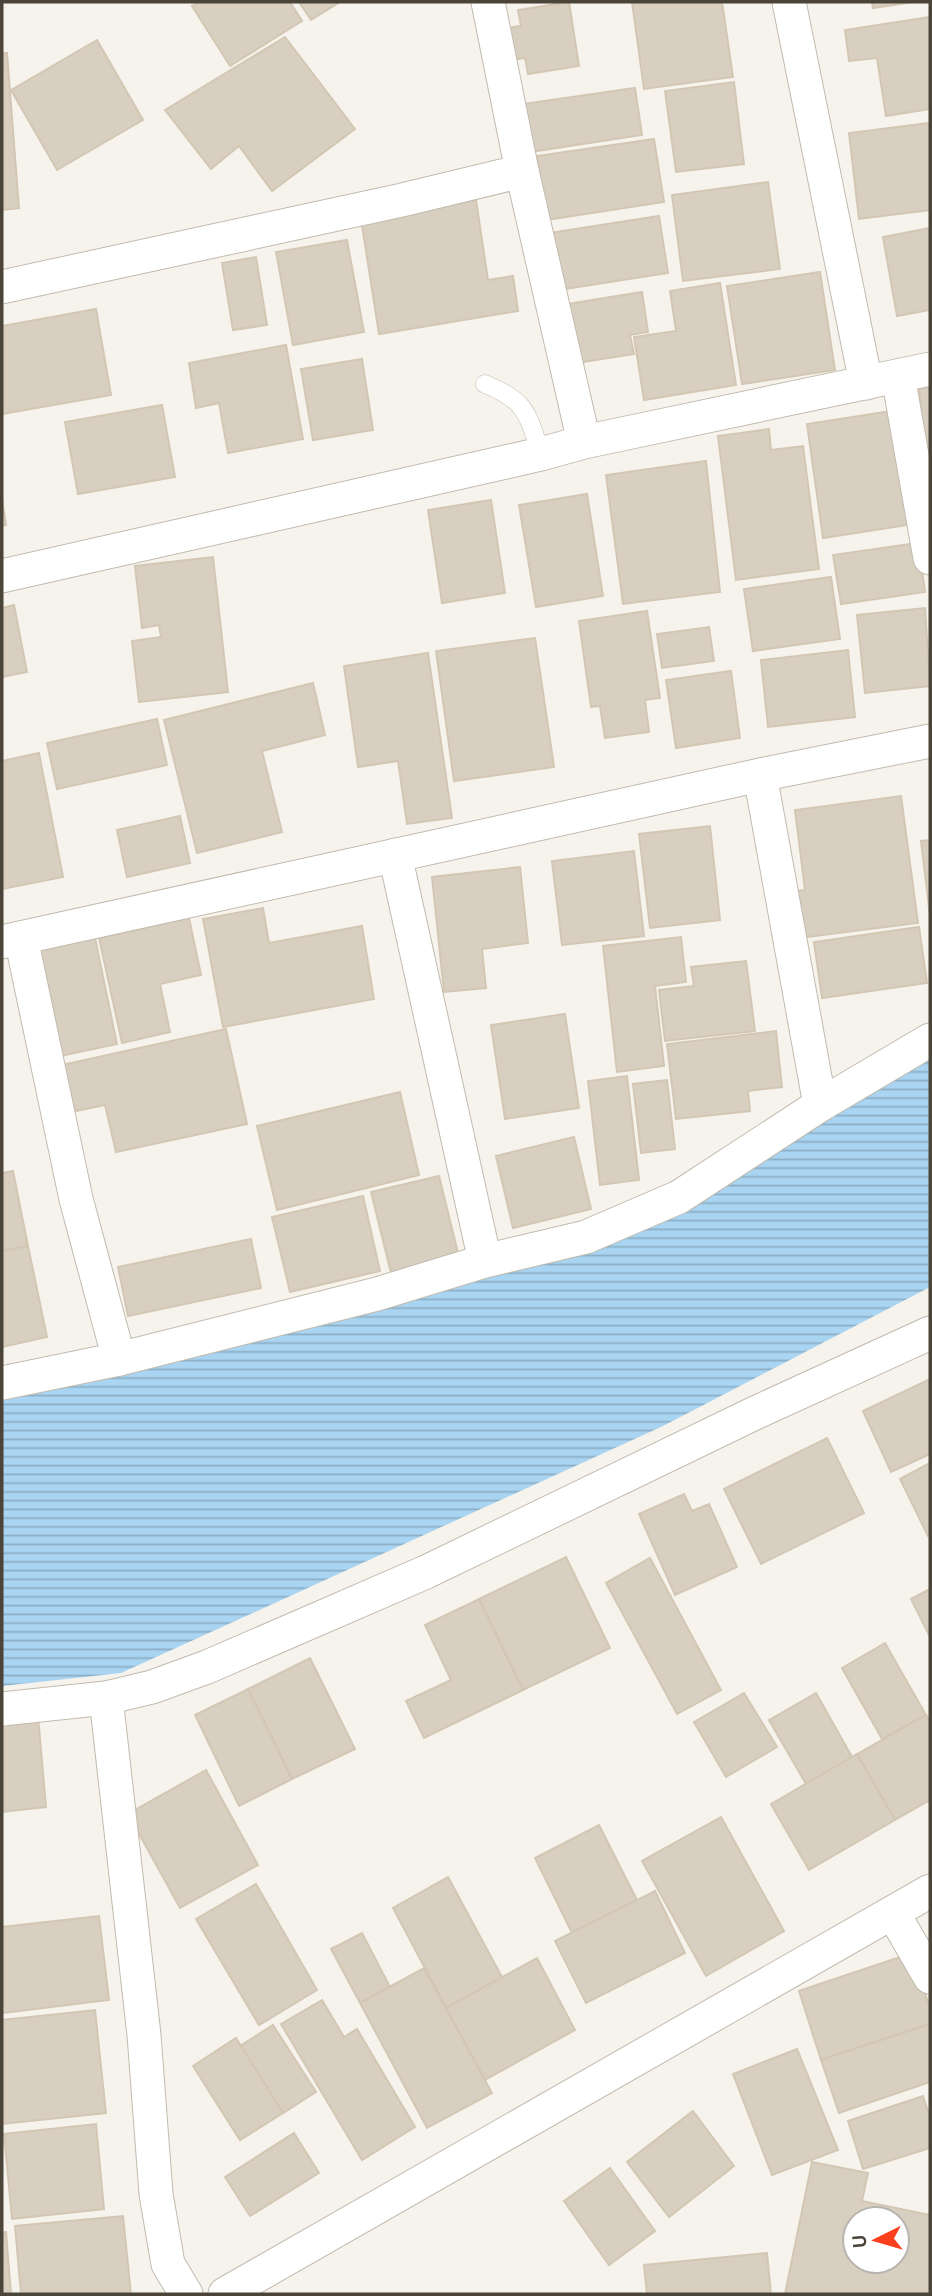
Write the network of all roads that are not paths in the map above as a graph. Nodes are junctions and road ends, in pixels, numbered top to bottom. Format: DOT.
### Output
graph roads {
  1 [pos="488,2"];
  2 [pos="789,2"];
  3 [pos="522,171"];
  4 [pos="2,287"];
  5 [pos="930,369"];
  6 [pos="898,376"];
  7 [pos="866,383"];
  8 [pos="485,384"];
  9 [pos="584,442"];
  10 [pos="541,454"];
  11 [pos="930,558"];
  12 [pos="2,576"];
  13 [pos="930,741"];
  14 [pos="760,775"];
  15 [pos="395,855"];
  16 [pos="11,940"];
  17 [pos="930,1040"];
  18 [pos="820,1105"];
  19 [pos="485,1261"];
  20 [pos="930,1333"];
  21 [pos="119,1359"];
  22 [pos="2,1383"];
  23 [pos="106,1698"];
  24 [pos="2,1709"];
  25 [pos="930,1891"];
  26 [pos="893,1913"];
  27 [pos="930,1977"];
  28 [pos="186,2294"];
  29 [pos="225,2294"];
  1 -- 3 [label="street"];
  2 -- 7 [label="street"];
  3 -- 4 [label="street"];
  3 -- 9 [label="street"];
  5 -- 6 [label="street"];
  6 -- 7 [label="street"];
  6 -- 11 [label="street"];
  7 -- 9 [label="street"];
  8 -- 10 [label="lane"];
  9 -- 10 [label="street"];
  10 -- 12 [label="street"];
  13 -- 14 [label="street"];
  14 -- 15 [label="street"];
  14 -- 18 [label="street"];
  15 -- 16 [label="street"];
  15 -- 19 [label="street"];
  16 -- 21 [label="street"];
  17 -- 18 [label="street"];
  18 -- 19 [label="street"];
  19 -- 21 [label="street"];
  20 -- 23 [label="street"];
  21 -- 22 [label="street"];
  23 -- 24 [label="street"];
  23 -- 28 [label="street"];
  25 -- 26 [label="street"];
  26 -- 27 [label="street"];
  26 -- 29 [label="street"];
}
